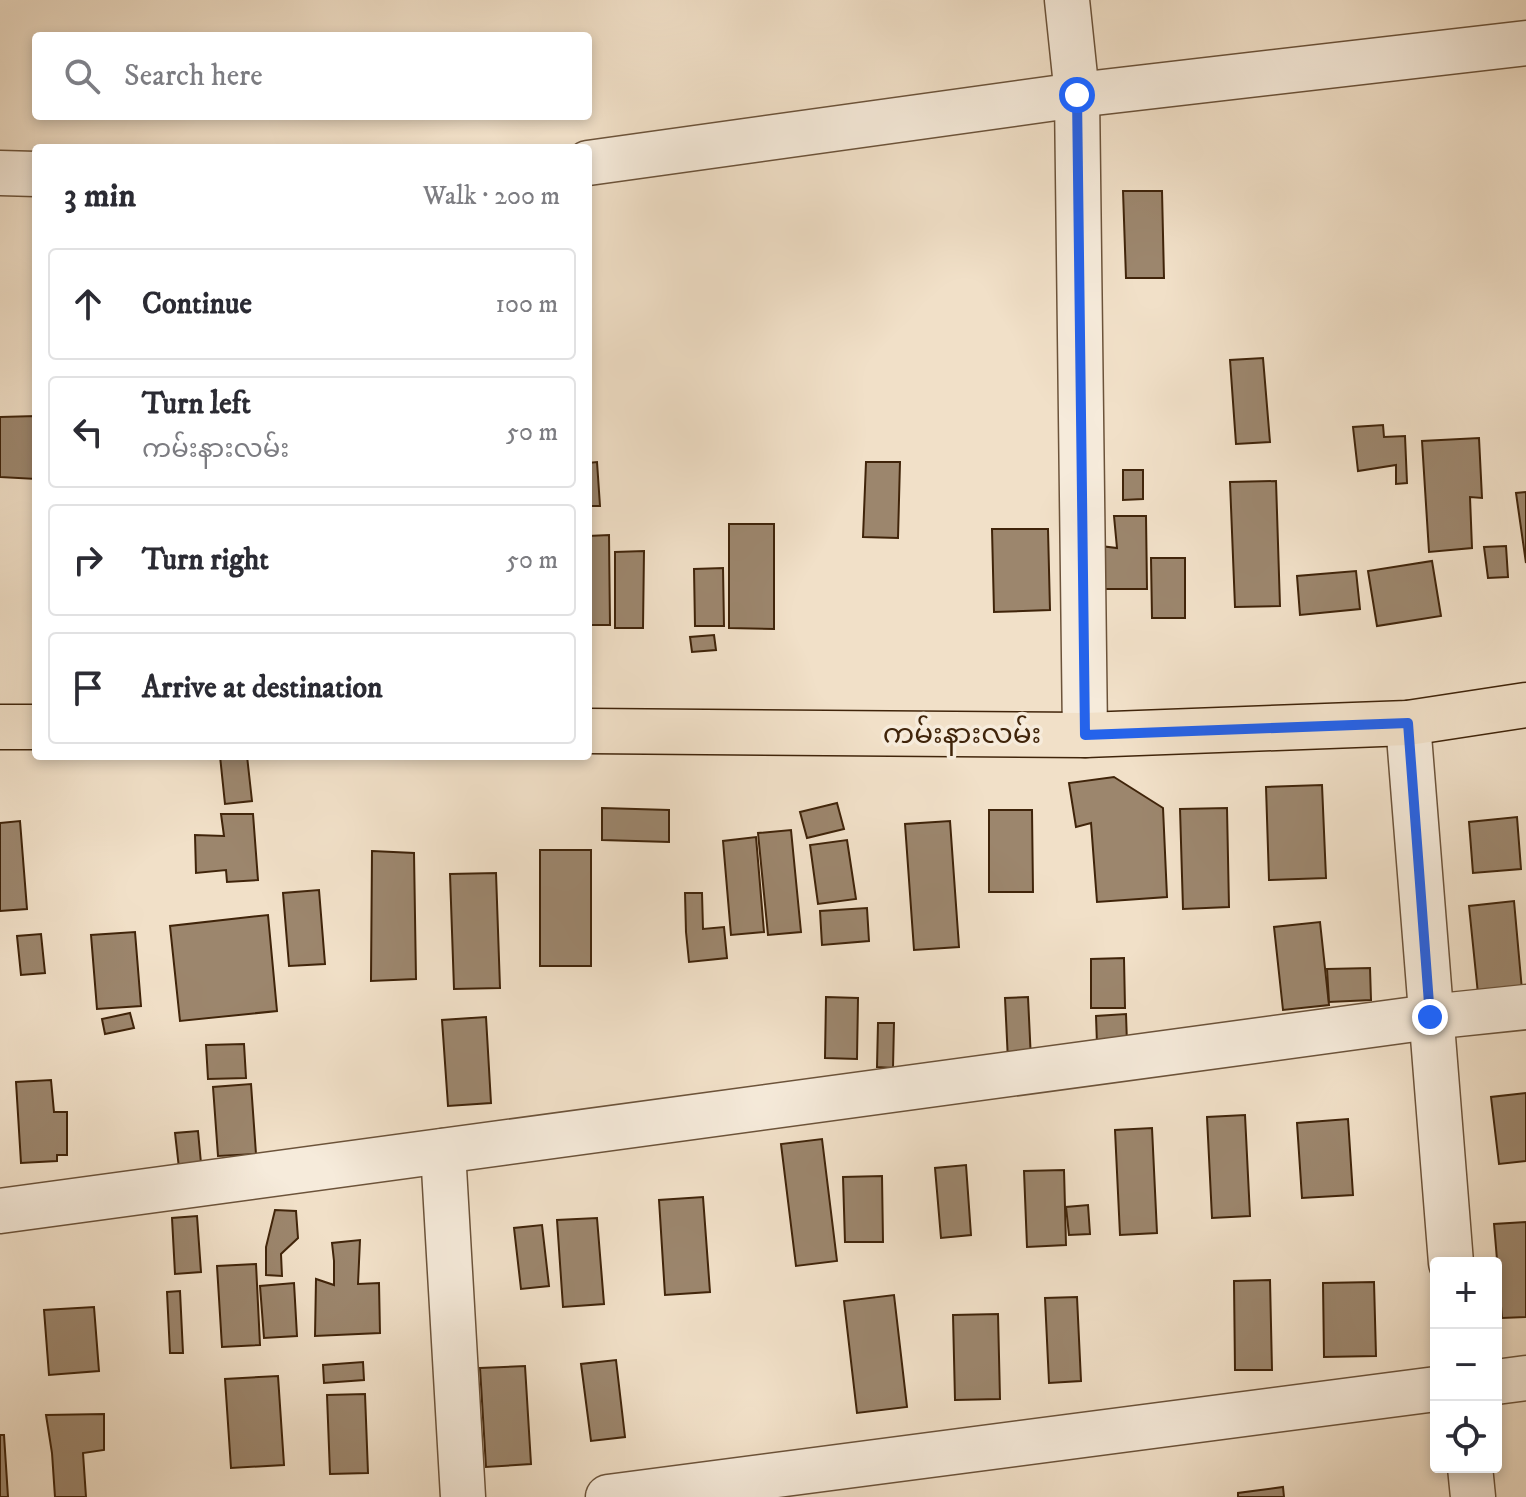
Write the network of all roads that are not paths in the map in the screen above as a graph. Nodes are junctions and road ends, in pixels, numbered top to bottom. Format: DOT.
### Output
graph roads {
  1 [pos="1067,0"];
  2 [pos="1526,43"];
  3 [pos="1077,95"];
  4 [pos="592,162"];
  5 [pos="0,173"];
  6 [pos="32,174"];
  7 [pos="1526,705"];
  8 [pos="1408,723"];
  9 [pos="0,727"];
  10 [pos="32,727"];
  11 [pos="592,731"];
  12 [pos="1085,735"];
  13 [pos="1526,1007"];
  14 [pos="1430,1017"];
  15 [pos="443,1151"];
  16 [pos="0,1211"];
  17 [pos="1450,1257"];
  18 [pos="1526,1378"];
  19 [pos="1502,1381"];
  20 [pos="1430,1390"];
  21 [pos="1471,1473"];
  22 [pos="463,1497"];
  23 [pos="608,1497"];
  24 [pos="1473,1497"];
  1 -- 3 [label="street"];
  2 -- 3 [label="street"];
  3 -- 4 [label="street"];
  3 -- 12 [label="street"];
  5 -- 6 [label="street"];
  7 -- 8 [label="main road, ကမ်းနားလမ်း"];
  8 -- 12 [label="main road, ကမ်းနားလမ်း"];
  8 -- 14 [label="street"];
  9 -- 10 [label="main road"];
  11 -- 12 [label="main road, ကမ်းနားလမ်း"];
  13 -- 14 [label="street"];
  14 -- 15 [label="street"];
  14 -- 17 [label="street"];
  15 -- 16 [label="street"];
  15 -- 22 [label="street"];
  18 -- 19 [label="street"];
  20 -- 23 [label="street"];
  21 -- 24 [label="street"];
}
